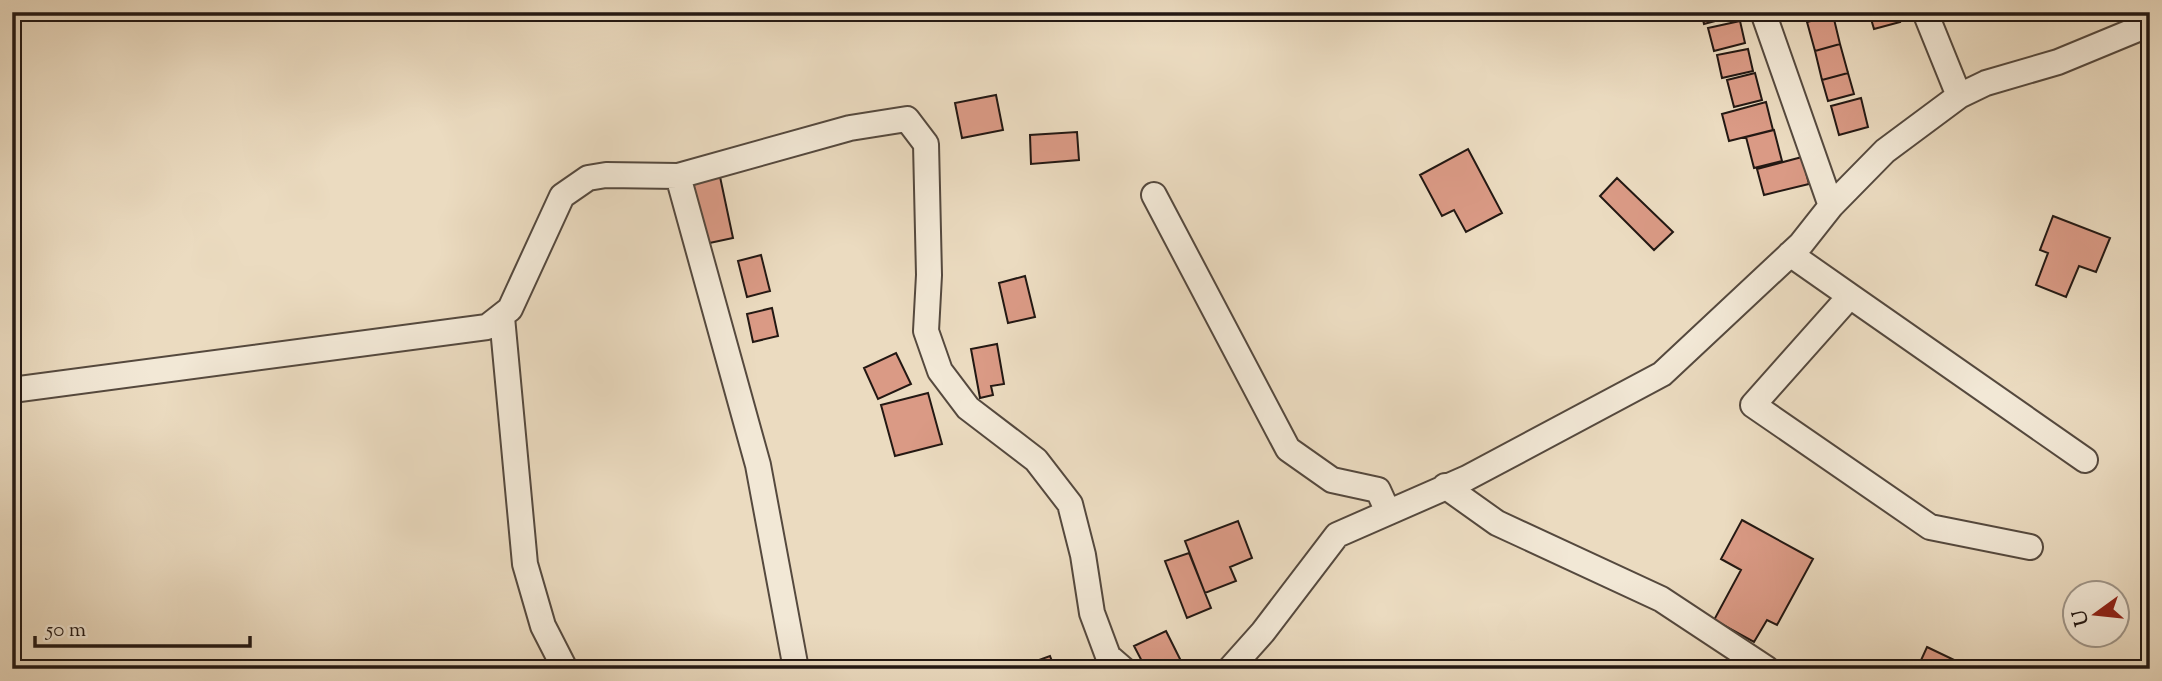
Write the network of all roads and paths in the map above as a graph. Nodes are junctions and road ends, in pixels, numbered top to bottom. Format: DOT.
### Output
graph roads {
  1 [pos="1763,12"];
  2 [pos="1924,12"];
  3 [pos="2150,24"];
  4 [pos="1959,96"];
  5 [pos="678,176"];
  6 [pos="1154,195"];
  7 [pos="1831,206"];
  8 [pos="1790,254"];
  9 [pos="1850,296"];
  10 [pos="502,317"];
  11 [pos="12,390"];
  12 [pos="2085,460"];
  13 [pos="1445,486"];
  14 [pos="1388,512"];
  15 [pos="2030,547"];
  16 [pos="565,669"];
  17 [pos="796,669"];
  18 [pos="1123,669"];
  19 [pos="1230,669"];
  20 [pos="1767,669"];
  1 -- 7 [label="street"];
  2 -- 4 [label="street"];
  3 -- 4 [label="street"];
  4 -- 7 [label="street"];
  5 -- 10 [label="street"];
  5 -- 17 [label="street"];
  5 -- 18 [label="street"];
  6 -- 14 [label="street"];
  7 -- 8 [label="street"];
  8 -- 9 [label="street"];
  8 -- 13 [label="street"];
  9 -- 12 [label="street"];
  9 -- 15 [label="street"];
  10 -- 11 [label="street"];
  10 -- 16 [label="street"];
  13 -- 14 [label="street"];
  13 -- 20 [label="street"];
  14 -- 19 [label="street"];
}
